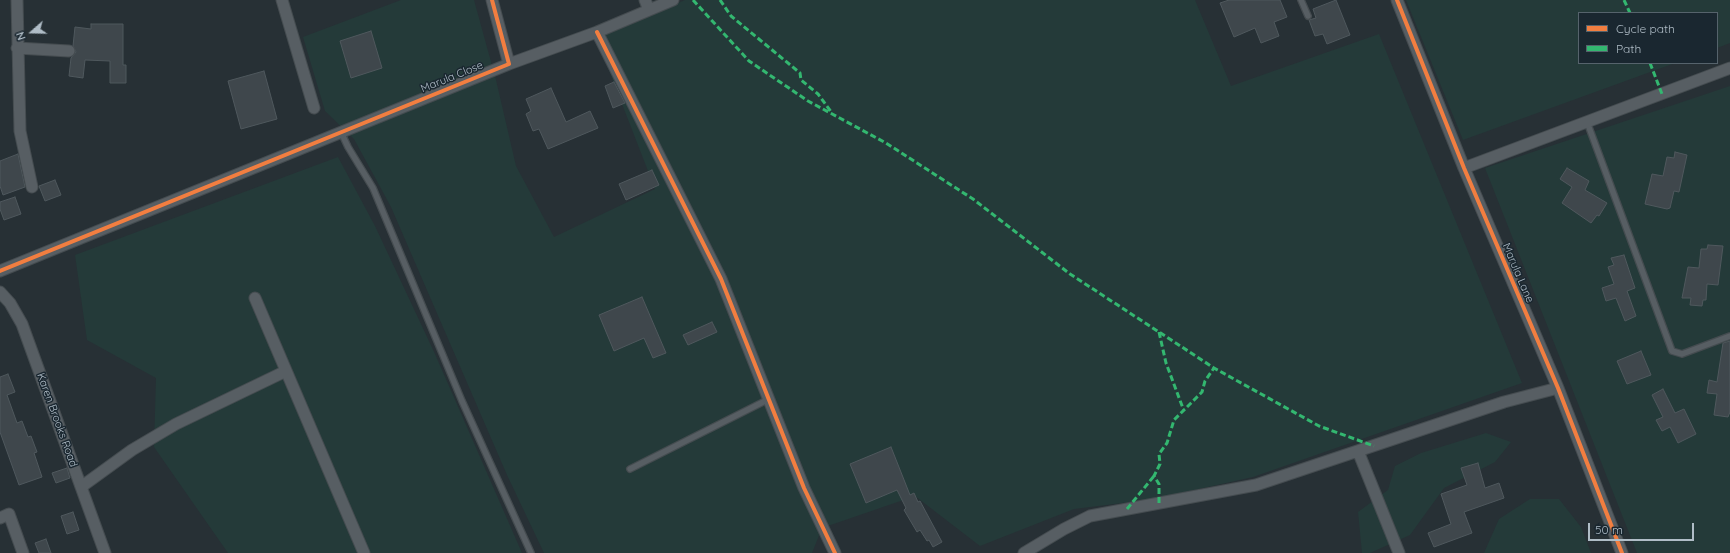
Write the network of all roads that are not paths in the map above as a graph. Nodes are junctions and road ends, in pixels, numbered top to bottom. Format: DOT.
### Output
graph roads {
  1 [pos="17,0"];
  2 [pos="282,0"];
  3 [pos="492,0"];
  4 [pos="673,0"];
  5 [pos="1301,0"];
  6 [pos="1396,0"];
  7 [pos="647,5"];
  8 [pos="1308,16"];
  9 [pos="597,32"];
  10 [pos="18,48"];
  11 [pos="69,51"];
  12 [pos="509,64"];
  13 [pos="1730,68"];
  14 [pos="314,108"];
  15 [pos="1587,122"];
  16 [pos="341,132"];
  17 [pos="1464,168"];
  18 [pos="32,187"];
  19 [pos="0,271"];
  20 [pos="0,292"];
  21 [pos="255,298"];
  22 [pos="1730,336"];
  23 [pos="286,371"];
  24 [pos="1558,388"];
  25 [pos="769,399"];
  26 [pos="1358,451"];
  27 [pos="630,469"];
  28 [pos="81,487"];
  29 [pos="0,518"];
  30 [pos="362,552"];
  31 [pos="24,553"];
  32 [pos="105,553"];
  33 [pos="531,553"];
  34 [pos="835,553"];
  35 [pos="1024,553"];
  36 [pos="1399,553"];
  37 [pos="1622,553"];
  1 -- 10 [label="street"];
  2 -- 14 [label="street"];
  3 -- 12 [label="street"];
  4 -- 7 [label="street, Marula Close"];
  5 -- 8 [label="lane"];
  6 -- 17 [label="street, Marula Lane"];
  7 -- 9 [label="street, Marula Close"];
  9 -- 12 [label="street, Marula Close"];
  9 -- 25 [label="street"];
  10 -- 11 [label="street"];
  10 -- 18 [label="street"];
  12 -- 16 [label="street, Marula Close"];
  13 -- 15 [label="street"];
  15 -- 17 [label="street"];
  15 -- 22 [label="lane"];
  16 -- 19 [label="street, Marula Close"];
  16 -- 33 [label="lane"];
  17 -- 24 [label="street, Marula Lane"];
  20 -- 28 [label="street, Karen Brooks Road"];
  21 -- 23 [label="street"];
  23 -- 28 [label="street"];
  23 -- 30 [label="street"];
  24 -- 26 [label="street"];
  24 -- 37 [label="street, Marula Lane"];
  25 -- 27 [label="lane"];
  25 -- 34 [label="street"];
  26 -- 35 [label="street"];
  26 -- 36 [label="street"];
  28 -- 32 [label="street, Karen Brooks Road"];
  29 -- 31 [label="street"];
}
